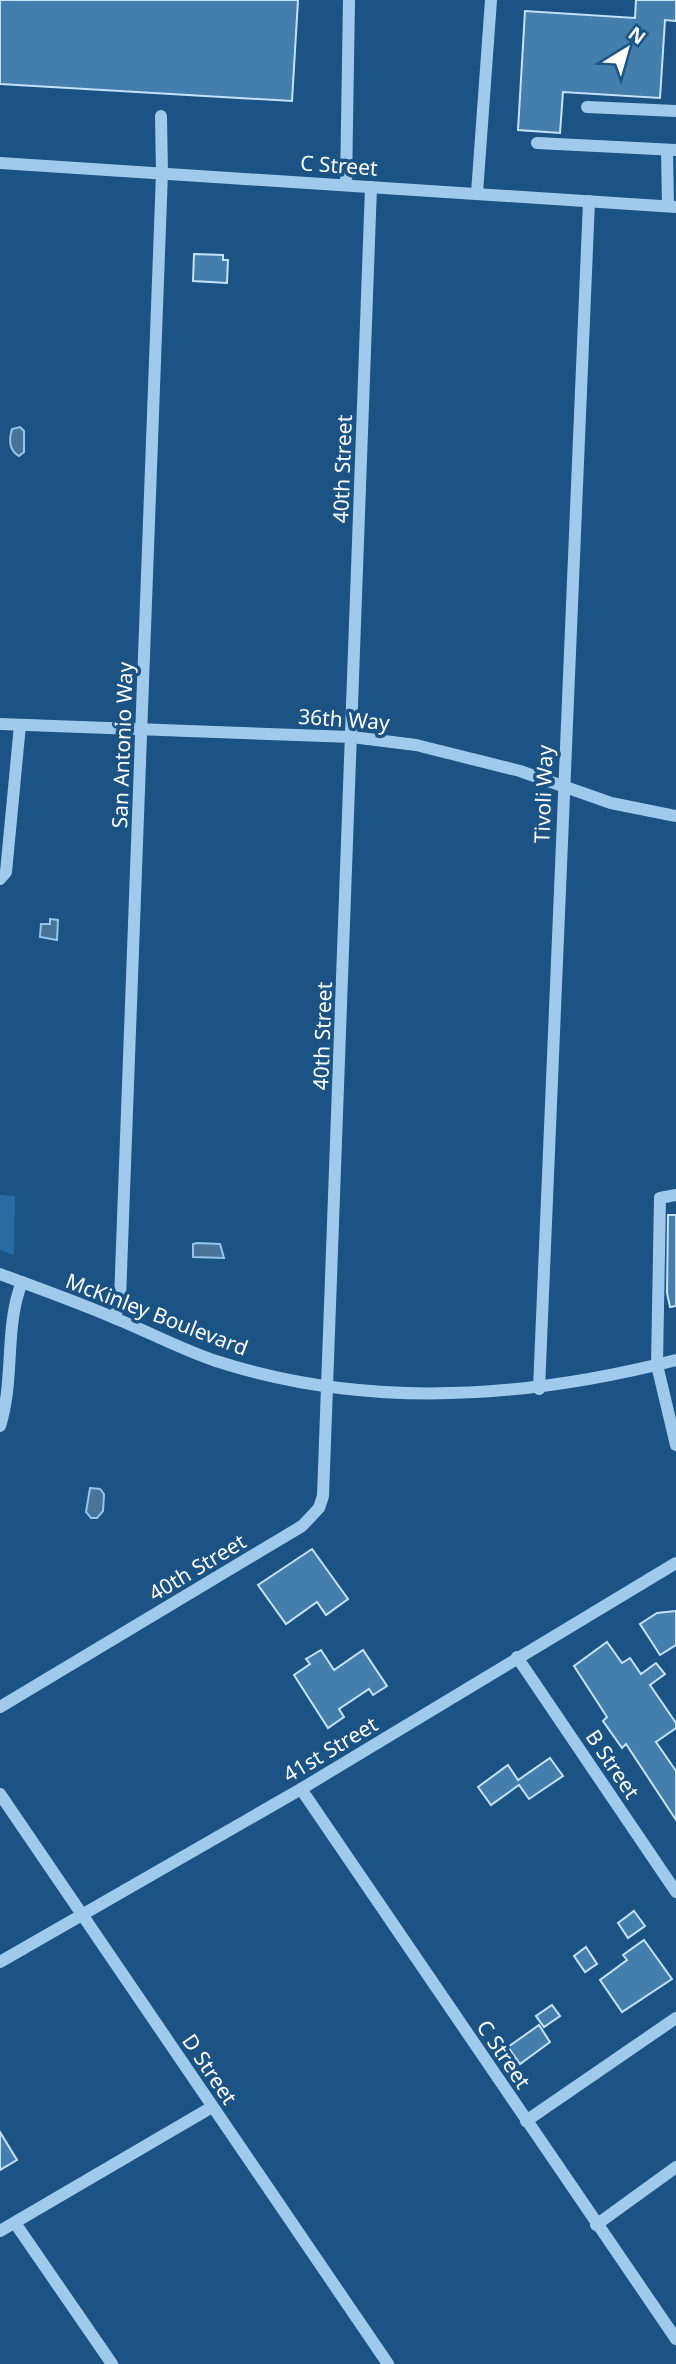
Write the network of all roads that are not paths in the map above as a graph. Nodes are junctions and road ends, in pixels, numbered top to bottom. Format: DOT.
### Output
graph roads {
  1 [pos="349,0"];
  2 [pos="491,0"];
  3 [pos="587,107"];
  4 [pos="676,111"];
  5 [pos="161,116"];
  6 [pos="537,143"];
  7 [pos="672,150"];
  8 [pos="0,163"];
  9 [pos="162,173"];
  10 [pos="345,185"];
  11 [pos="371,187"];
  12 [pos="477,193"];
  13 [pos="589,201"];
  14 [pos="672,206"];
  15 [pos="0,724"];
  16 [pos="20,725"];
  17 [pos="142,729"];
  18 [pos="352,737"];
  19 [pos="562,787"];
  20 [pos="676,816"];
  21 [pos="0,880"];
  22 [pos="676,1195"];
  23 [pos="0,1274"];
  24 [pos="22,1283"];
  25 [pos="115,1318"];
  26 [pos="676,1360"];
  27 [pos="657,1365"];
  28 [pos="328,1387"];
  29 [pos="539,1389"];
  30 [pos="0,1426"];
  31 [pos="676,1445"];
  32 [pos="673,1568"];
  33 [pos="517,1657"];
  34 [pos="0,1707"];
  35 [pos="301,1789"];
  36 [pos="0,1794"];
  37 [pos="676,1892"];
  38 [pos="83,1913"];
  39 [pos="0,1962"];
  40 [pos="676,2018"];
  41 [pos="212,2107"];
  42 [pos="526,2121"];
  43 [pos="676,2167"];
  44 [pos="15,2223"];
  45 [pos="596,2225"];
  46 [pos="0,2231"];
  47 [pos="676,2339"];
  48 [pos="112,2364"];
  49 [pos="388,2364"];
  1 -- 10 [label="street"];
  2 -- 12 [label="street"];
  3 -- 4 [label="street"];
  5 -- 9 [label="street, San Antonio Way"];
  6 -- 7 [label="street"];
  7 -- 14 [label="street"];
  8 -- 9 [label="street, C Street"];
  9 -- 10 [label="street, C Street"];
  9 -- 17 [label="street, San Antonio Way"];
  10 -- 11 [label="street, C Street"];
  11 -- 12 [label="street, C Street"];
  11 -- 18 [label="street, 40th Street"];
  12 -- 13 [label="street, C Street"];
  13 -- 14 [label="street, C Street"];
  13 -- 19 [label="street, Tivoli Way"];
  15 -- 16 [label="street, 36th Way"];
  16 -- 17 [label="street, 36th Way"];
  16 -- 21 [label="street"];
  17 -- 18 [label="street, 36th Way"];
  17 -- 25 [label="street, San Antonio Way"];
  18 -- 19 [label="street, 36th Way"];
  18 -- 28 [label="street, 40th Street"];
  19 -- 20 [label="street, 36th Way"];
  19 -- 29 [label="street, Tivoli Way"];
  22 -- 27 [label="street"];
  23 -- 24 [label="street, McKinley Boulevard"];
  24 -- 25 [label="street, McKinley Boulevard"];
  24 -- 30 [label="street"];
  25 -- 28 [label="street, McKinley Boulevard"];
  26 -- 27 [label="street, McKinley Boulevard"];
  27 -- 29 [label="street, McKinley Boulevard"];
  27 -- 31 [label="street"];
  28 -- 29 [label="street, McKinley Boulevard"];
  28 -- 34 [label="street, 40th Street"];
  32 -- 33 [label="street, 41st Street"];
  33 -- 35 [label="street, 41st Street"];
  33 -- 37 [label="street, B Street"];
  35 -- 38 [label="street, 41st Street"];
  35 -- 42 [label="street, C Street"];
  36 -- 38 [label="street, D Street"];
  38 -- 39 [label="street, 41st Street"];
  38 -- 41 [label="street, D Street"];
  40 -- 42 [label="street"];
  41 -- 44 [label="street"];
  41 -- 49 [label="street, D Street"];
  42 -- 45 [label="street, C Street"];
  43 -- 45 [label="street"];
  44 -- 46 [label="street"];
  44 -- 48 [label="street"];
  45 -- 47 [label="street, C Street"];
}
